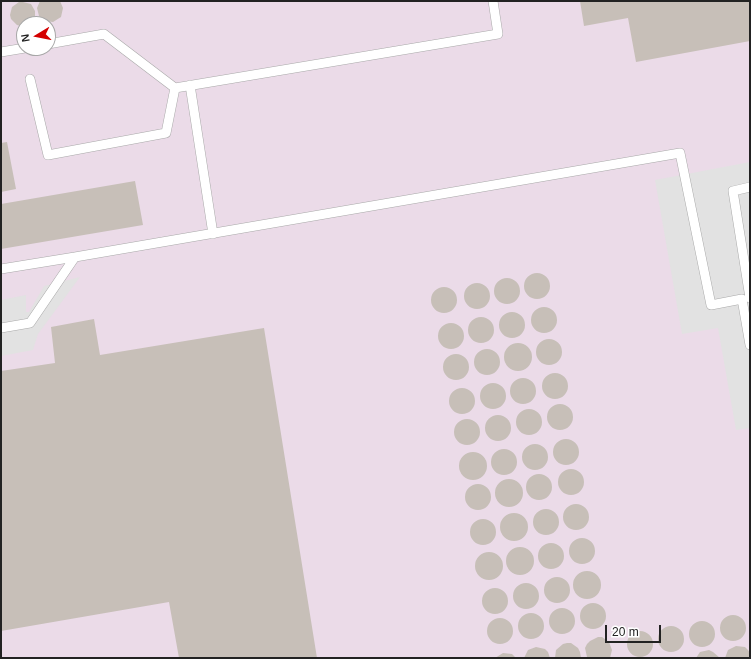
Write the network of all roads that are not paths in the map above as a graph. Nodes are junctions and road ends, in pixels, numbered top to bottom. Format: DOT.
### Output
graph roads {
  1 [pos="492,1"];
  2 [pos="56,43"];
  3 [pos="16,50"];
  4 [pos="1,52"];
  5 [pos="30,79"];
  6 [pos="190,85"];
  7 [pos="176,88"];
  8 [pos="750,188"];
  9 [pos="213,234"];
  10 [pos="746,246"];
  11 [pos="75,257"];
  12 [pos="1,269"];
  13 [pos="748,298"];
  14 [pos="1,328"];
  15 [pos="750,345"];
  1 -- 6 [label="lane"];
  2 -- 7 [label="lane"];
  3 -- 4 [label="lane"];
  5 -- 7 [label="lane"];
  6 -- 7 [label="lane"];
  6 -- 9 [label="lane"];
  8 -- 10 [label="lane"];
  9 -- 11 [label="lane"];
  9 -- 13 [label="lane"];
  10 -- 13 [label="lane"];
  11 -- 12 [label="lane"];
  11 -- 14 [label="lane"];
  13 -- 15 [label="lane"];
}
